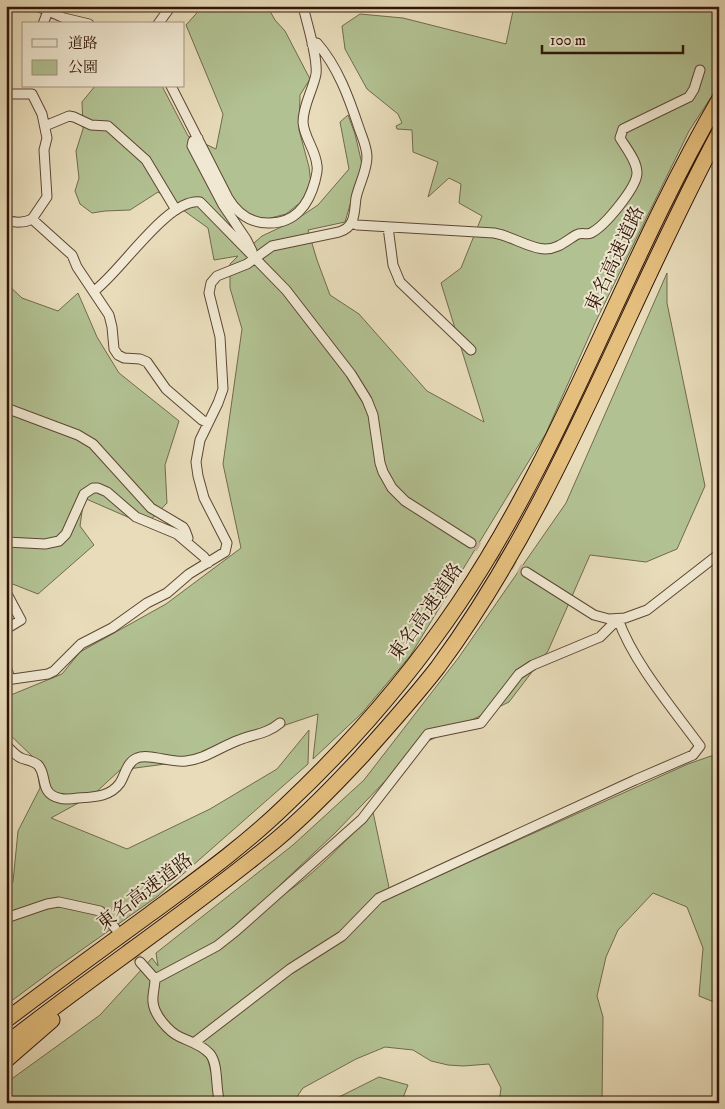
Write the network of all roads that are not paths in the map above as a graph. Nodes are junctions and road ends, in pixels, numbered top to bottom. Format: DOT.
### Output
graph roads {
  1 [pos="37,6"];
  2 [pos="171,6"];
  3 [pos="303,6"];
  4 [pos="48,12"];
  5 [pos="44,22"];
  6 [pos="81,22"];
  7 [pos="159,22"];
  8 [pos="312,44"];
  9 [pos="700,70"];
  10 [pos="172,88"];
  11 [pos="31,90"];
  12 [pos="6,94"];
  13 [pos="719,100"];
  14 [pos="45,126"];
  15 [pos="719,132"];
  16 [pos="198,138"];
  17 [pos="176,210"];
  18 [pos="32,219"];
  19 [pos="6,220"];
  20 [pos="352,223"];
  21 [pos="388,227"];
  22 [pos="255,258"];
  23 [pos="94,291"];
  24 [pos="471,350"];
  25 [pos="6,408"];
  26 [pos="208,423"];
  27 [pos="186,540"];
  28 [pos="6,542"];
  29 [pos="471,543"];
  30 [pos="719,554"];
  31 [pos="208,563"];
  32 [pos="526,572"];
  33 [pos="6,592"];
  34 [pos="618,619"];
  35 [pos="6,629"];
  36 [pos="6,666"];
  37 [pos="8,680"];
  38 [pos="280,724"];
  39 [pos="6,746"];
  40 [pos="6,918"];
  41 [pos="115,928"];
  42 [pos="139,943"];
  43 [pos="140,962"];
  44 [pos="155,979"];
  45 [pos="6,1020"];
  46 [pos="195,1042"];
  47 [pos="6,1044"];
  48 [pos="6,1060"];
  49 [pos="220,1103"];
  1 -- 4 [label="street"];
  2 -- 7 [label="street"];
  3 -- 8 [label="street"];
  4 -- 5 [label="street"];
  4 -- 6 [label="street"];
  8 -- 16 [label="street"];
  8 -- 20 [label="street"];
  9 -- 21 [label="street"];
  10 -- 16 [label="street"];
  11 -- 12 [label="street"];
  11 -- 14 [label="street"];
  13 -- 45 [label="highway, 東名高速道路"];
  14 -- 17 [label="street"];
  14 -- 18 [label="street"];
  15 -- 42 [label="highway, 東名高速道路"];
  16 -- 22 [label="street"];
  17 -- 22 [label="street"];
  17 -- 23 [label="street"];
  18 -- 19 [label="street"];
  18 -- 23 [label="street"];
  20 -- 21 [label="street"];
  20 -- 22 [label="street"];
  21 -- 24 [label="street"];
  22 -- 26 [label="street"];
  22 -- 29 [label="street"];
  23 -- 26 [label="street"];
  25 -- 27 [label="street"];
  26 -- 31 [label="street"];
  27 -- 28 [label="street"];
  27 -- 31 [label="street"];
  30 -- 34 [label="street"];
  31 -- 37 [label="street"];
  32 -- 34 [label="street"];
  33 -- 35 [label="street"];
  34 -- 44 [label="street"];
  34 -- 46 [label="street"];
  36 -- 37 [label="street"];
  38 -- 39 [label="street"];
  40 -- 41 [label="street"];
  42 -- 47 [label="highway, 東名高速道路"];
  42 -- 48 [label="highway"];
  43 -- 44 [label="street"];
  44 -- 46 [label="street"];
  46 -- 49 [label="street"];
}
